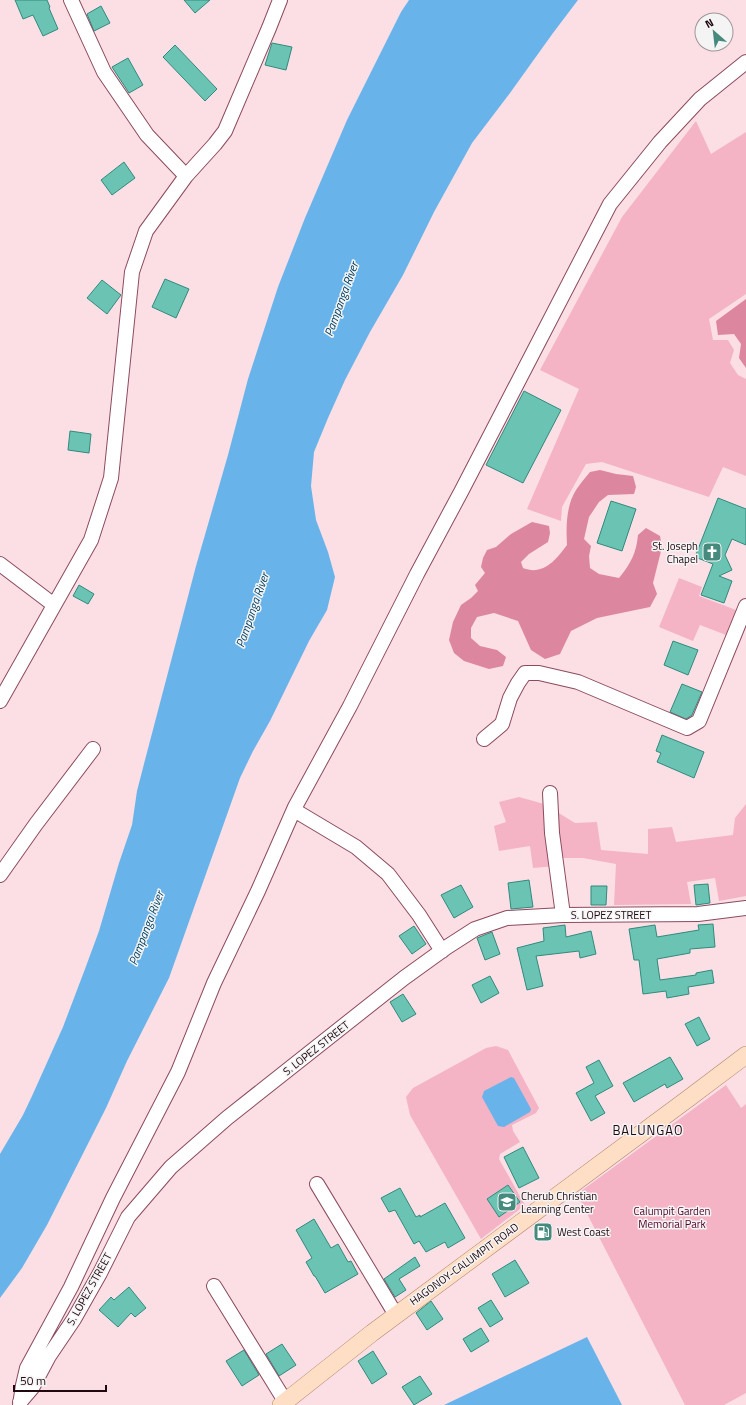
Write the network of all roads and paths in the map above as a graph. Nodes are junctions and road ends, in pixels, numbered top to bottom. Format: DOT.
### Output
graph roads {
  1 [pos="71,0"];
  2 [pos="280,0"];
  3 [pos="746,62"];
  4 [pos="186,176"];
  5 [pos="0,564"];
  6 [pos="54,605"];
  7 [pos="746,606"];
  8 [pos="0,701"];
  9 [pos="484,739"];
  10 [pos="93,749"];
  11 [pos="550,793"];
  12 [pos="294,810"];
  13 [pos="0,875"];
  14 [pos="746,908"];
  15 [pos="564,915"];
  16 [pos="442,951"];
  17 [pos="746,1055"];
  18 [pos="317,1184"];
  19 [pos="214,1286"];
  20 [pos="396,1315"];
  21 [pos="283,1403"];
  22 [pos="19,1404"];
  1 -- 4 [label="street"];
  2 -- 4 [label="street"];
  3 -- 12 [label="street"];
  4 -- 6 [label="street"];
  5 -- 6 [label="street"];
  6 -- 8 [label="street"];
  7 -- 9 [label="street"];
  10 -- 13 [label="street"];
  11 -- 15 [label="street"];
  12 -- 16 [label="street"];
  12 -- 22 [label="street"];
  14 -- 15 [label="street, S. LOPEZ STREET"];
  15 -- 16 [label="street, S. LOPEZ STREET"];
  16 -- 22 [label="street, S. LOPEZ STREET"];
  17 -- 20 [label="main road, HAGONOY-CALUMPIT ROAD"];
  18 -- 20 [label="street"];
  19 -- 21 [label="street"];
  20 -- 21 [label="main road, HAGONOY-CALUMPIT ROAD"];
}
